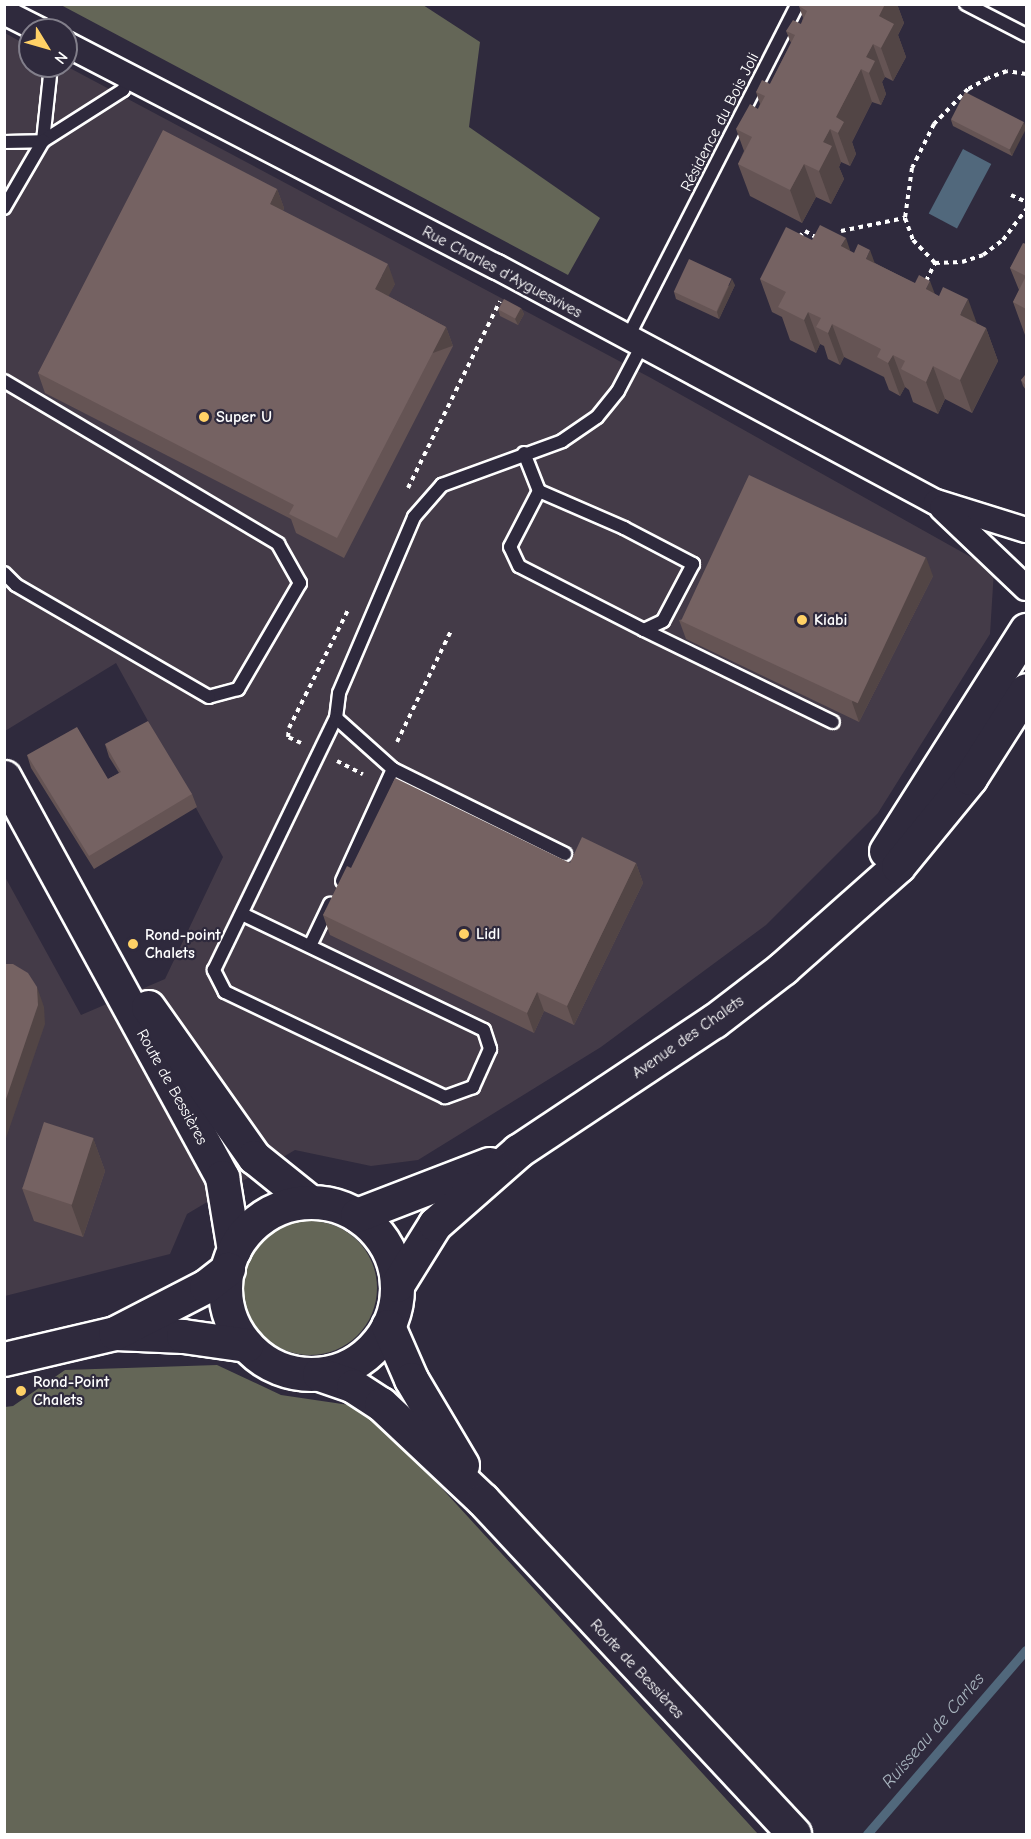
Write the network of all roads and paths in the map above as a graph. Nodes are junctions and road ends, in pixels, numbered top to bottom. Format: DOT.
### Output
graph roads {
  1 [pos="798,4"];
  2 [pos="966,4"];
  3 [pos="4,12"];
  4 [pos="18,19"];
  5 [pos="1026,35"];
  6 [pos="78,50"];
  7 [pos="1026,74"];
  8 [pos="130,77"];
  9 [pos="50,78"];
  10 [pos="43,141"];
  11 [pos="4,142"];
  12 [pos="1011,195"];
  13 [pos="1026,202"];
  14 [pos="4,208"];
  15 [pos="1026,209"];
  16 [pos="905,218"];
  17 [pos="824,241"];
  18 [pos="791,244"];
  19 [pos="833,246"];
  20 [pos="935,263"];
  21 [pos="922,288"];
  22 [pos="634,343"];
  23 [pos="4,381"];
  24 [pos="524,453"];
  25 [pos="539,491"];
  26 [pos="936,502"];
  27 [pos="1026,530"];
  28 [pos="4,573"];
  29 [pos="1026,588"];
  30 [pos="644,630"];
  31 [pos="1026,630"];
  32 [pos="1026,690"];
  33 [pos="336,718"];
  34 [pos="833,722"];
  35 [pos="393,769"];
  36 [pos="4,777"];
  37 [pos="565,854"];
  38 [pos="845,909"];
  39 [pos="242,914"];
  40 [pos="90,930"];
  41 [pos="310,946"];
  42 [pos="518,1151"];
  43 [pos="310,1202"];
  44 [pos="357,1215"];
  45 [pos="231,1259"];
  46 [pos="397,1285"];
  47 [pos="388,1326"];
  48 [pos="115,1333"];
  49 [pos="246,1345"];
  50 [pos="4,1359"];
  51 [pos="319,1374"];
  52 [pos="483,1500"];
  53 [pos="794,1834"];
  1 -- 22 [label="lane, Résidence du Bois Joli"];
  2 -- 5 [label="lane"];
  3 -- 4 [label="street"];
  6 -- 8 [label="street, Rue Charles d'Ayguesvives"];
  7 -- 16 [label="path"];
  8 -- 10 [label="lane"];
  8 -- 22 [label="street, Rue Charles d'Ayguesvives"];
  9 -- 10 [label="lane"];
  10 -- 11 [label="lane"];
  10 -- 14 [label="lane"];
  12 -- 13 [label="path"];
  15 -- 20 [label="path"];
  16 -- 19 [label="path"];
  16 -- 20 [label="path"];
  17 -- 18 [label="path"];
  20 -- 21 [label="path"];
  22 -- 24 [label="lane, Résidence du Bois Joli"];
  22 -- 26 [label="street, Rue Charles d'Ayguesvives"];
  23 -- 28 [label="lane"];
  24 -- 25 [label="lane"];
  24 -- 33 [label="lane, Résidence du Bois Joli"];
  25 -- 30 [label="lane"];
  25 -- 30 [label="lane"];
  26 -- 27 [label="street, Rue Charles d'Ayguesvives"];
  26 -- 29 [label="street, Rue Charles d'Ayguesvives"];
  30 -- 34 [label="lane"];
  31 -- 38 [label="main road, Avenue des Chalets"];
  32 -- 38 [label="main road, Avenue des Chalets"];
  33 -- 35 [label="lane"];
  33 -- 39 [label="lane, Résidence du Bois Joli"];
  35 -- 37 [label="lane"];
  35 -- 41 [label="lane"];
  36 -- 40 [label="main road, Route de Bessières"];
  38 -- 42 [label="main road, Avenue des Chalets"];
  39 -- 41 [label="lane"];
  39 -- 41 [label="lane, Résidence du Bois Joli"];
  40 -- 43 [label="main road, Route de Bessières"];
  40 -- 45 [label="main road, Route de Bessières"];
  42 -- 44 [label="main road, Avenue des Chalets"];
  42 -- 46 [label="main road, Avenue des Chalets"];
  43 -- 44 [label="main road, Route de Bessières"];
  43 -- 45 [label="main road, Route de Bessières"];
  44 -- 46 [label="main road, Route de Bessières"];
  45 -- 48 [label="main road"];
  45 -- 49 [label="main road, Route de Bessières"];
  46 -- 47 [label="main road, Route de Bessières"];
  47 -- 51 [label="main road, Route de Bessières"];
  47 -- 52 [label="main road, Route de Bessières"];
  48 -- 49 [label="main road"];
  48 -- 50 [label="main road"];
  49 -- 51 [label="main road, Route de Bessières"];
  51 -- 52 [label="main road, Route de Bessières"];
  52 -- 53 [label="main road, Route de Bessières"];
}
